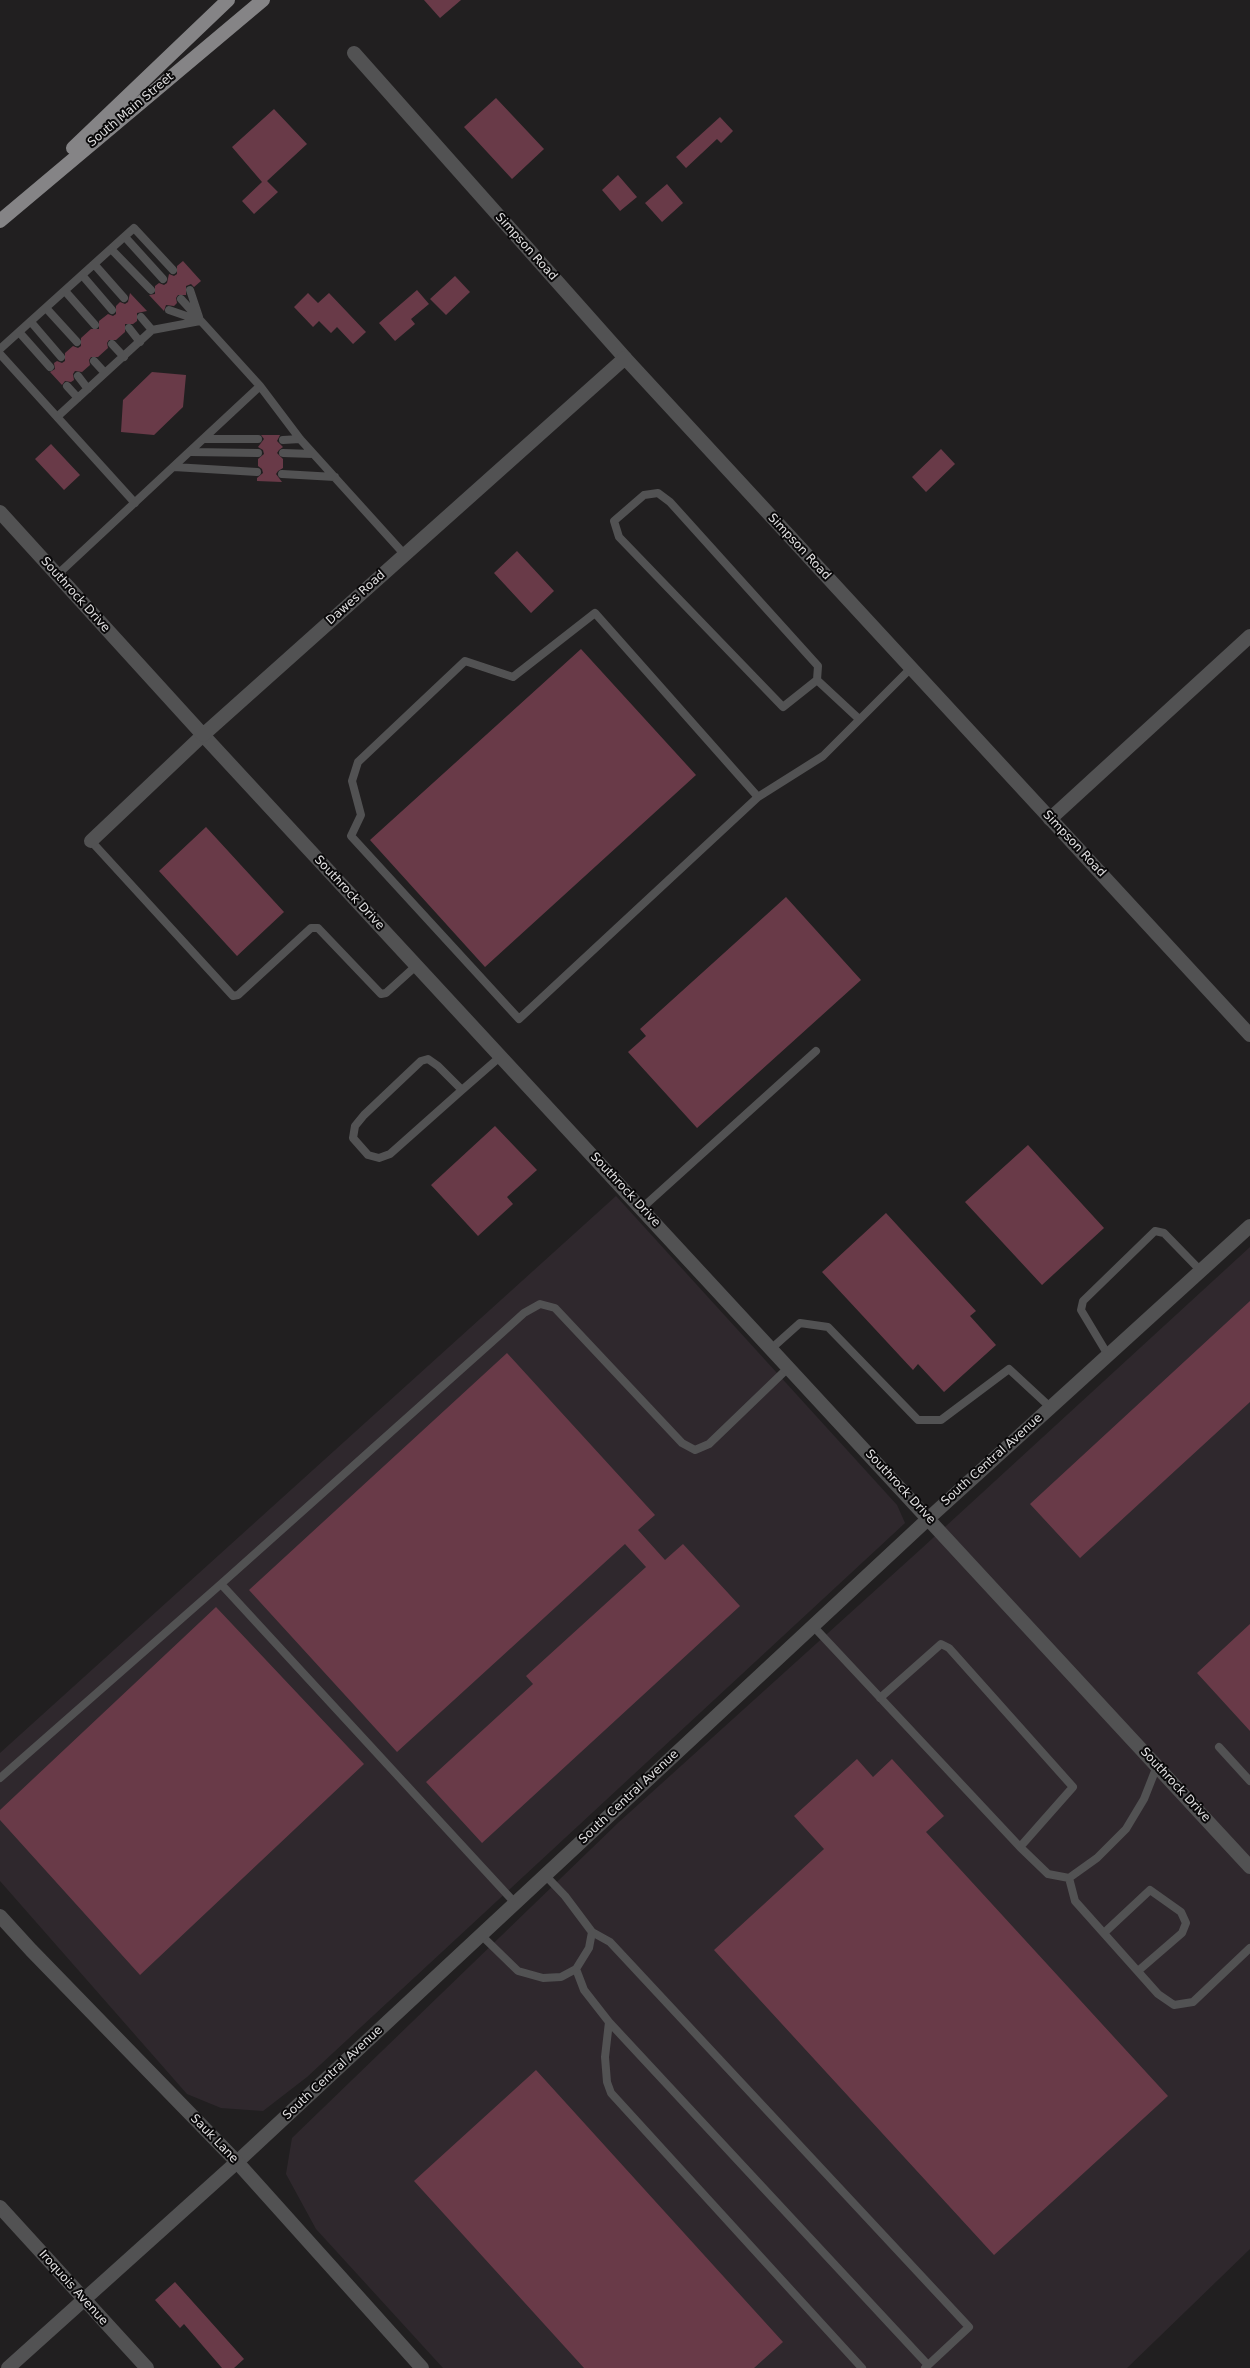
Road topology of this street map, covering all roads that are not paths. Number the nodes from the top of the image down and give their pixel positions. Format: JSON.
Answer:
{"nodes":[{"id":1,"x":228,"y":0,"type":"edge"},
{"id":2,"x":263,"y":0,"type":"edge"},
{"id":3,"x":354,"y":53,"type":"dead end"},
{"id":4,"x":0,"y":219,"type":"edge"},
{"id":5,"x":124,"y":237,"type":"junction"},
{"id":6,"x":111,"y":249,"type":"junction"},
{"id":7,"x":94,"y":264,"type":"junction"},
{"id":8,"x":173,"y":270,"type":"dead end"},
{"id":9,"x":82,"y":275,"type":"junction"},
{"id":10,"x":163,"y":279,"type":"dead end"},
{"id":11,"x":150,"y":290,"type":"dead end"},
{"id":12,"x":190,"y":290,"type":"dead end"},
{"id":13,"x":65,"y":291,"type":"junction"},
{"id":14,"x":124,"y":298,"type":"dead end"},
{"id":15,"x":181,"y":299,"type":"dead end"},
{"id":16,"x":46,"y":308,"type":"junction"},
{"id":17,"x":112,"y":310,"type":"dead end"},
{"id":18,"x":169,"y":310,"type":"dead end"},
{"id":19,"x":141,"y":317,"type":"dead end"},
{"id":20,"x":200,"y":321,"type":"junction"},
{"id":21,"x":31,"y":322,"type":"junction"},
{"id":22,"x":95,"y":325,"type":"dead end"},
{"id":23,"x":129,"y":328,"type":"dead end"},
{"id":24,"x":152,"y":330,"type":"junction"},
{"id":25,"x":19,"y":332,"type":"junction"},
{"id":26,"x":77,"y":342,"type":"dead end"},
{"id":27,"x":140,"y":342,"type":"junction"},
{"id":28,"x":112,"y":344,"type":"dead end"},
{"id":29,"x":0,"y":349,"type":"edge"},
{"id":30,"x":0,"y":354,"type":"edge"},
{"id":31,"x":61,"y":357,"type":"dead end"},
{"id":32,"x":124,"y":357,"type":"junction"},
{"id":33,"x":625,"y":358,"type":"junction"},
{"id":34,"x":94,"y":361,"type":"dead end"},
{"id":35,"x":50,"y":367,"type":"dead end"},
{"id":36,"x":105,"y":373,"type":"junction"},
{"id":37,"x":78,"y":376,"type":"dead end"},
{"id":38,"x":67,"y":386,"type":"dead end"},
{"id":39,"x":260,"y":386,"type":"junction"},
{"id":40,"x":88,"y":389,"type":"junction"},
{"id":41,"x":78,"y":398,"type":"junction"},
{"id":42,"x":57,"y":417,"type":"junction"},
{"id":43,"x":205,"y":439,"type":"junction"},
{"id":44,"x":258,"y":439,"type":"dead end"},
{"id":45,"x":300,"y":439,"type":"junction"},
{"id":46,"x":283,"y":440,"type":"dead end"},
{"id":47,"x":191,"y":452,"type":"junction"},
{"id":48,"x":258,"y":453,"type":"dead end"},
{"id":49,"x":283,"y":453,"type":"dead end"},
{"id":50,"x":313,"y":454,"type":"junction"},
{"id":51,"x":174,"y":467,"type":"junction"},
{"id":52,"x":258,"y":472,"type":"dead end"},
{"id":53,"x":282,"y":474,"type":"dead end"},
{"id":54,"x":335,"y":477,"type":"junction"},
{"id":55,"x":135,"y":503,"type":"junction"},
{"id":56,"x":0,"y":512,"type":"edge"},
{"id":57,"x":405,"y":555,"type":"junction"},
{"id":58,"x":57,"y":575,"type":"junction"},
{"id":59,"x":1250,"y":636,"type":"edge"},
{"id":60,"x":911,"y":668,"type":"junction"},
{"id":61,"x":817,"y":680,"type":"junction"},
{"id":62,"x":859,"y":719,"type":"junction"},
{"id":63,"x":203,"y":735,"type":"junction"},
{"id":64,"x":758,"y":796,"type":"junction"},
{"id":65,"x":1050,"y":819,"type":"junction"},
{"id":66,"x":91,"y":841,"type":"joint"},
{"id":67,"x":416,"y":965,"type":"junction"},
{"id":68,"x":1250,"y":1035,"type":"edge"},
{"id":69,"x":816,"y":1051,"type":"dead end"},
{"id":70,"x":501,"y":1056,"type":"junction"},
{"id":71,"x":462,"y":1090,"type":"junction"},
{"id":72,"x":642,"y":1208,"type":"junction"},
{"id":73,"x":1250,"y":1226,"type":"edge"},
{"id":74,"x":1200,"y":1271,"type":"junction"},
{"id":75,"x":772,"y":1348,"type":"junction"},
{"id":76,"x":1108,"y":1355,"type":"junction"},
{"id":77,"x":789,"y":1367,"type":"junction"},
{"id":78,"x":1050,"y":1407,"type":"junction"},
{"id":79,"x":929,"y":1518,"type":"junction"},
{"id":80,"x":221,"y":1584,"type":"junction"},
{"id":81,"x":812,"y":1626,"type":"junction"},
{"id":82,"x":880,"y":1698,"type":"junction"},
{"id":83,"x":1219,"y":1747,"type":"dead end"},
{"id":84,"x":1157,"y":1766,"type":"junction"},
{"id":85,"x":0,"y":1778,"type":"edge"},
{"id":86,"x":1250,"y":1781,"type":"edge"},
{"id":87,"x":1020,"y":1847,"type":"junction"},
{"id":88,"x":1248,"y":1861,"type":"edge"},
{"id":89,"x":545,"y":1875,"type":"junction"},
{"id":90,"x":1068,"y":1878,"type":"junction"},
{"id":91,"x":515,"y":1903,"type":"junction"},
{"id":92,"x":0,"y":1916,"type":"edge"},
{"id":93,"x":592,"y":1932,"type":"junction"},
{"id":94,"x":1104,"y":1933,"type":"junction"},
{"id":95,"x":481,"y":1935,"type":"junction"},
{"id":96,"x":1250,"y":1948,"type":"edge"},
{"id":97,"x":576,"y":1969,"type":"junction"},
{"id":98,"x":1138,"y":1971,"type":"junction"},
{"id":99,"x":609,"y":2022,"type":"junction"},
{"id":100,"x":237,"y":2162,"type":"junction"},
{"id":101,"x":0,"y":2207,"type":"edge"},
{"id":102,"x":85,"y":2301,"type":"junction"},
{"id":103,"x":926,"y":2367,"type":"edge"},
{"id":104,"x":8,"y":2368,"type":"edge"},
{"id":105,"x":147,"y":2368,"type":"edge"},
{"id":106,"x":422,"y":2368,"type":"edge"},
{"id":107,"x":862,"y":2368,"type":"edge"}],
"edges":[{"from":1,"to":4,"type":"main road","name":"South Main Street"},
{"from":2,"to":4,"type":"main road","name":"South Main Street"},
{"from":3,"to":33,"type":"street","name":"Simpson Road"},
{"from":5,"to":6,"type":"lane"},
{"from":5,"to":8,"type":"lane"},
{"from":5,"to":10,"type":"lane"},
{"from":6,"to":7,"type":"lane"},
{"from":6,"to":11,"type":"lane"},
{"from":7,"to":9,"type":"lane"},
{"from":7,"to":14,"type":"lane"},
{"from":9,"to":13,"type":"lane"},
{"from":9,"to":17,"type":"lane"},
{"from":12,"to":20,"type":"lane"},
{"from":13,"to":16,"type":"lane"},
{"from":13,"to":22,"type":"lane"},
{"from":15,"to":20,"type":"lane"},
{"from":16,"to":21,"type":"lane"},
{"from":16,"to":26,"type":"lane"},
{"from":18,"to":20,"type":"lane"},
{"from":19,"to":24,"type":"lane"},
{"from":20,"to":24,"type":"lane"},
{"from":20,"to":39,"type":"lane"},
{"from":21,"to":25,"type":"lane"},
{"from":21,"to":31,"type":"lane"},
{"from":23,"to":27,"type":"lane"},
{"from":24,"to":27,"type":"lane"},
{"from":25,"to":29,"type":"lane"},
{"from":25,"to":35,"type":"lane"},
{"from":27,"to":32,"type":"lane"},
{"from":28,"to":32,"type":"lane"},
{"from":30,"to":42,"type":"lane"},
{"from":32,"to":36,"type":"lane"},
{"from":33,"to":57,"type":"street","name":"Dawes Road"},
{"from":33,"to":60,"type":"street","name":"Simpson Road"},
{"from":34,"to":36,"type":"lane"},
{"from":36,"to":40,"type":"lane"},
{"from":37,"to":40,"type":"lane"},
{"from":38,"to":41,"type":"lane"},
{"from":39,"to":43,"type":"lane"},
{"from":39,"to":45,"type":"lane"},
{"from":40,"to":41,"type":"lane"},
{"from":41,"to":42,"type":"lane"},
{"from":42,"to":55,"type":"lane"},
{"from":43,"to":44,"type":"lane"},
{"from":43,"to":47,"type":"lane"},
{"from":45,"to":46,"type":"lane"},
{"from":45,"to":50,"type":"lane"},
{"from":47,"to":48,"type":"lane"},
{"from":47,"to":51,"type":"lane"},
{"from":49,"to":50,"type":"lane"},
{"from":50,"to":54,"type":"lane"},
{"from":51,"to":52,"type":"lane"},
{"from":51,"to":55,"type":"lane"},
{"from":53,"to":54,"type":"lane"},
{"from":54,"to":57,"type":"lane"},
{"from":55,"to":58,"type":"lane"},
{"from":56,"to":58,"type":"street","name":"Southrock Drive"},
{"from":57,"to":63,"type":"street","name":"Dawes Road"},
{"from":58,"to":63,"type":"street","name":"Southrock Drive"},
{"from":59,"to":65,"type":"street"},
{"from":60,"to":62,"type":"lane"},
{"from":60,"to":65,"type":"street","name":"Simpson Road"},
{"from":61,"to":61,"type":"lane"},
{"from":61,"to":62,"type":"lane"},
{"from":62,"to":64,"type":"lane"},
{"from":63,"to":66,"type":"street","name":"Dawes Road"},
{"from":63,"to":67,"type":"street","name":"Southrock Drive"},
{"from":64,"to":64,"type":"lane"},
{"from":65,"to":68,"type":"street","name":"Simpson Road"},
{"from":66,"to":67,"type":"lane"},
{"from":67,"to":70,"type":"street","name":"Southrock Drive"},
{"from":69,"to":72,"type":"lane"},
{"from":70,"to":71,"type":"lane"},
{"from":70,"to":72,"type":"street","name":"Southrock Drive"},
{"from":71,"to":71,"type":"lane"},
{"from":72,"to":75,"type":"street","name":"Southrock Drive"},
{"from":73,"to":74,"type":"street","name":"South Central Avenue"},
{"from":74,"to":76,"type":"street","name":"South Central Avenue"},
{"from":74,"to":76,"type":"lane"},
{"from":75,"to":77,"type":"street","name":"Southrock Drive"},
{"from":75,"to":78,"type":"lane"},
{"from":76,"to":78,"type":"street","name":"South Central Avenue"},
{"from":77,"to":79,"type":"street","name":"Southrock Drive"},
{"from":77,"to":80,"type":"lane"},
{"from":78,"to":79,"type":"street","name":"South Central Avenue"},
{"from":79,"to":81,"type":"street","name":"South Central Avenue"},
{"from":79,"to":84,"type":"street","name":"Southrock Drive"},
{"from":80,"to":85,"type":"lane"},
{"from":80,"to":91,"type":"lane"},
{"from":81,"to":82,"type":"lane"},
{"from":81,"to":89,"type":"street","name":"South Central Avenue"},
{"from":82,"to":87,"type":"lane"},
{"from":82,"to":87,"type":"lane"},
{"from":83,"to":86,"type":"lane"},
{"from":84,"to":88,"type":"street","name":"Southrock Drive"},
{"from":84,"to":90,"type":"lane"},
{"from":87,"to":90,"type":"lane"},
{"from":89,"to":91,"type":"street","name":"South Central Avenue"},
{"from":89,"to":93,"type":"lane"},
{"from":90,"to":94,"type":"lane"},
{"from":91,"to":95,"type":"street","name":"South Central Avenue"},
{"from":92,"to":100,"type":"street","name":"Sauk Lane"},
{"from":93,"to":97,"type":"lane"},
{"from":93,"to":103,"type":"lane"},
{"from":94,"to":98,"type":"lane"},
{"from":94,"to":98,"type":"lane"},
{"from":95,"to":97,"type":"lane"},
{"from":95,"to":100,"type":"street","name":"South Central Avenue"},
{"from":96,"to":98,"type":"lane"},
{"from":97,"to":99,"type":"lane"},
{"from":99,"to":103,"type":"lane"},
{"from":99,"to":107,"type":"lane"},
{"from":100,"to":102,"type":"street","name":"South Central Avenue"},
{"from":100,"to":106,"type":"street","name":"Sauk Lane"},
{"from":101,"to":102,"type":"street","name":"Iroquois Avenue"},
{"from":102,"to":104,"type":"street","name":"South Central Avenue"},
{"from":102,"to":105,"type":"street","name":"Iroquois Avenue"}]}
